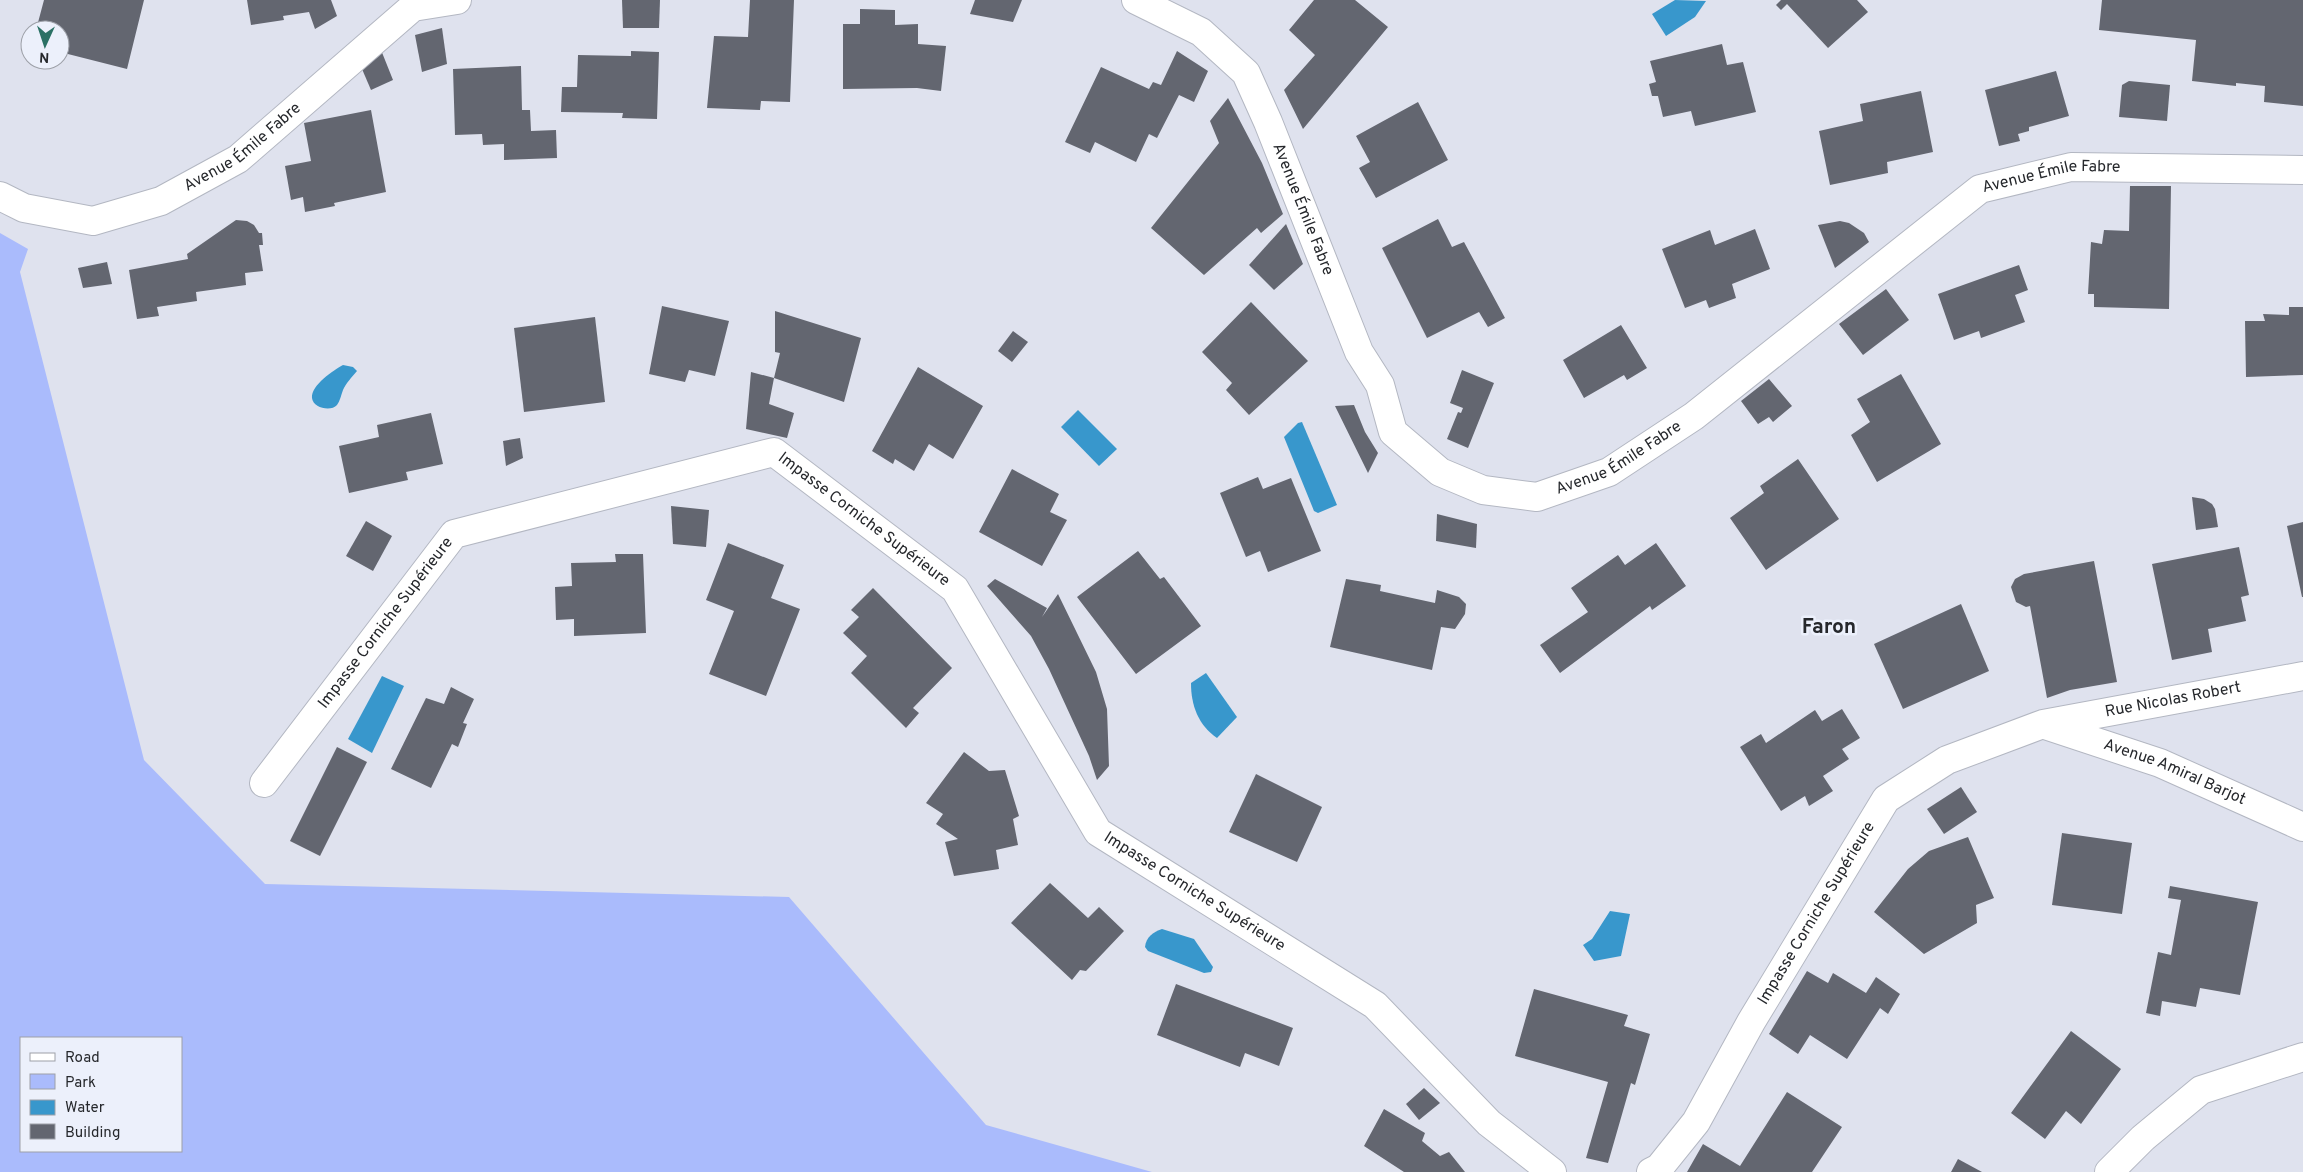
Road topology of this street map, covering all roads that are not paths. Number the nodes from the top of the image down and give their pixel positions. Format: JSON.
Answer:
{"nodes":[{"id":1,"x":457,"y":0,"type":"edge"},
{"id":2,"x":1136,"y":0,"type":"edge"},
{"id":3,"x":2303,"y":170,"type":"edge"},
{"id":4,"x":0,"y":196,"type":"edge"},
{"id":5,"x":2303,"y":676,"type":"edge"},
{"id":6,"x":2044,"y":724,"type":"junction"},
{"id":7,"x":264,"y":783,"type":"dead end"},
{"id":8,"x":2303,"y":827,"type":"edge"},
{"id":9,"x":2303,"y":1057,"type":"edge"},
{"id":10,"x":1552,"y":1172,"type":"edge"},
{"id":11,"x":1651,"y":1172,"type":"edge"},
{"id":12,"x":2109,"y":1172,"type":"edge"}],
"edges":[{"from":1,"to":4,"type":"street","name":"Avenue Émile Fabre"},
{"from":2,"to":3,"type":"street","name":"Avenue Émile Fabre"},
{"from":5,"to":6,"type":"street","name":"Rue Nicolas Robert"},
{"from":6,"to":8,"type":"street","name":"Avenue Amiral Barjot"},
{"from":6,"to":11,"type":"street","name":"Impasse Corniche Supérieure"},
{"from":7,"to":10,"type":"street","name":"Impasse Corniche Supérieure"},
{"from":9,"to":12,"type":"street"}]}
